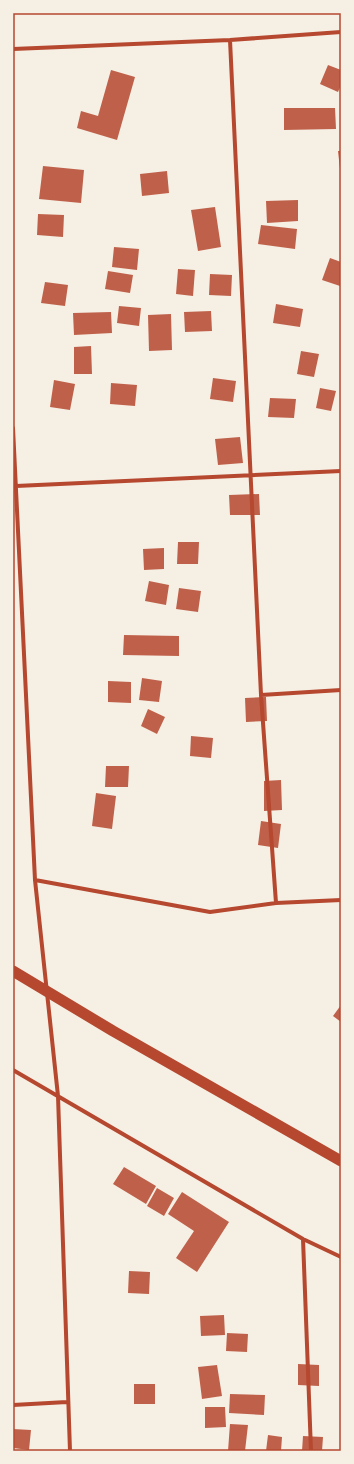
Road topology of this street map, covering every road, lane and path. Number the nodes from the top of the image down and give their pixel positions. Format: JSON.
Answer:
{"nodes":[{"id":1,"x":341,"y":32,"type":"edge"},
{"id":2,"x":230,"y":40,"type":"junction"},
{"id":3,"x":13,"y":49,"type":"edge"},
{"id":4,"x":13,"y":428,"type":"edge"},
{"id":5,"x":341,"y":471,"type":"edge"},
{"id":6,"x":251,"y":476,"type":"junction"},
{"id":7,"x":16,"y":486,"type":"junction"},
{"id":8,"x":341,"y":690,"type":"edge"},
{"id":9,"x":261,"y":696,"type":"junction"},
{"id":10,"x":35,"y":880,"type":"junction"},
{"id":11,"x":341,"y":900,"type":"edge"},
{"id":12,"x":276,"y":903,"type":"junction"},
{"id":13,"x":13,"y":971,"type":"edge"},
{"id":14,"x":47,"y":991,"type":"junction"},
{"id":15,"x":13,"y":1070,"type":"edge"},
{"id":16,"x":58,"y":1096,"type":"junction"},
{"id":17,"x":341,"y":1161,"type":"edge"},
{"id":18,"x":303,"y":1239,"type":"junction"},
{"id":19,"x":341,"y":1257,"type":"edge"},
{"id":20,"x":67,"y":1402,"type":"junction"},
{"id":21,"x":13,"y":1405,"type":"edge"},
{"id":22,"x":70,"y":1451,"type":"edge"},
{"id":23,"x":311,"y":1451,"type":"edge"}],
"edges":[{"from":1,"to":2,"type":"street"},
{"from":2,"to":3,"type":"street"},
{"from":2,"to":6,"type":"street"},
{"from":4,"to":7,"type":"street"},
{"from":5,"to":6,"type":"street"},
{"from":6,"to":7,"type":"street"},
{"from":6,"to":9,"type":"street"},
{"from":7,"to":10,"type":"street"},
{"from":8,"to":9,"type":"street"},
{"from":9,"to":12,"type":"street"},
{"from":10,"to":12,"type":"street"},
{"from":10,"to":14,"type":"street"},
{"from":11,"to":12,"type":"street"},
{"from":13,"to":14,"type":"highway"},
{"from":14,"to":16,"type":"street"},
{"from":14,"to":17,"type":"highway"},
{"from":15,"to":16,"type":"street"},
{"from":16,"to":18,"type":"street"},
{"from":16,"to":20,"type":"street"},
{"from":18,"to":19,"type":"street"},
{"from":18,"to":23,"type":"street"},
{"from":20,"to":21,"type":"street"},
{"from":20,"to":22,"type":"street"}]}
